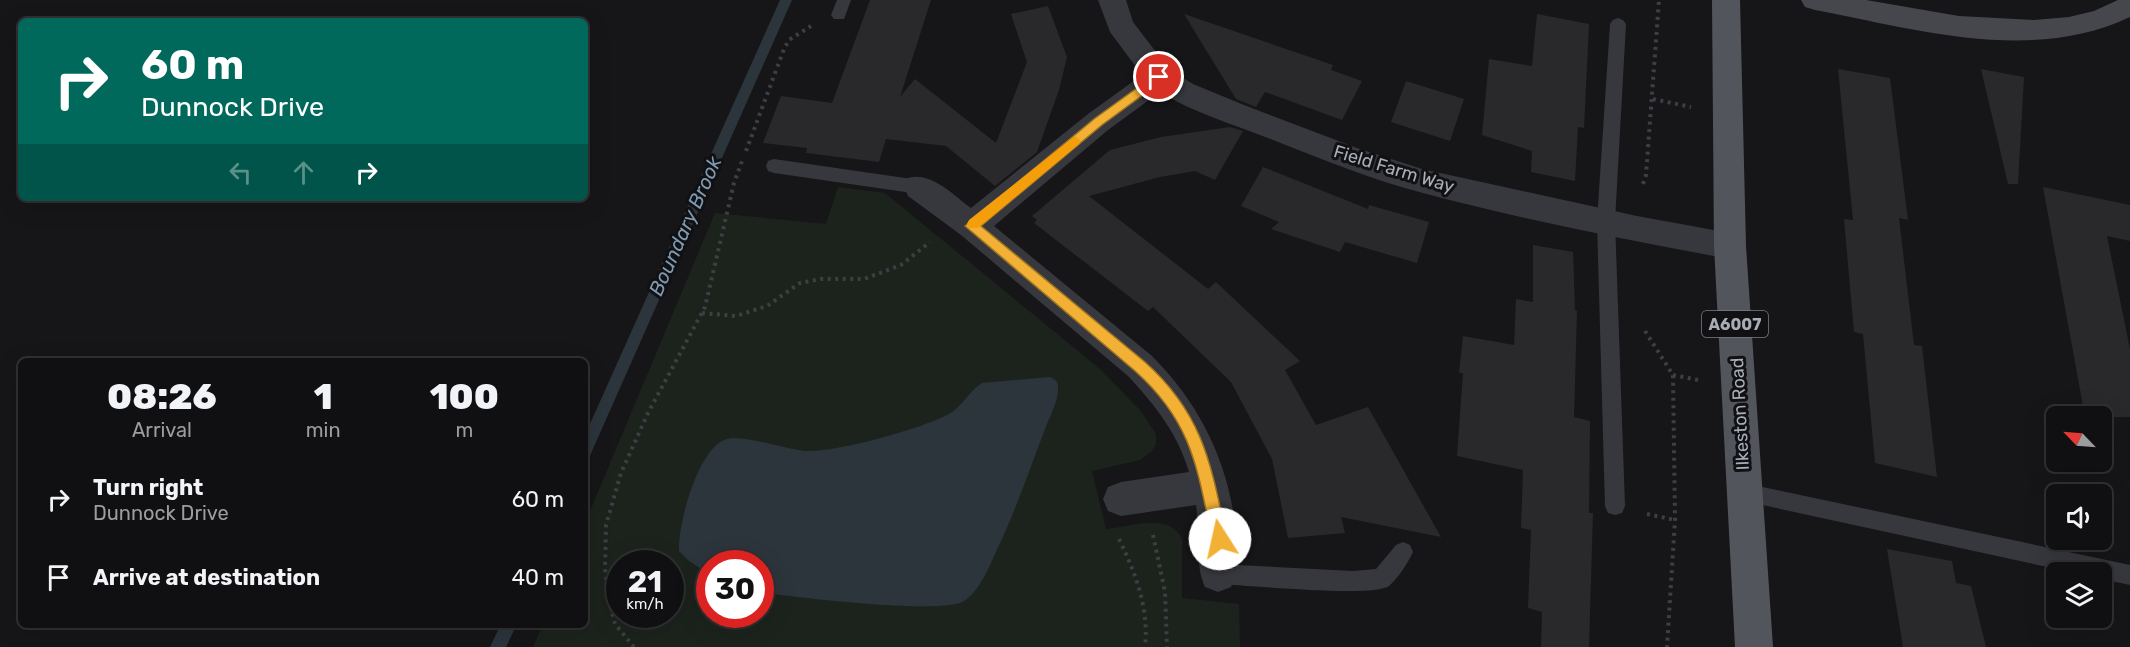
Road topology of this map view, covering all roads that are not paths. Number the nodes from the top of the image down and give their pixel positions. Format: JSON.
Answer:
{"nodes":[{"id":1,"x":844,"y":0,"type":"edge"},
{"id":2,"x":1112,"y":0,"type":"edge"},
{"id":3,"x":1726,"y":0,"type":"edge"},
{"id":4,"x":1815,"y":0,"type":"edge"},
{"id":5,"x":2130,"y":6,"type":"edge"},
{"id":6,"x":839,"y":15,"type":"dead end"},
{"id":7,"x":1618,"y":24,"type":"dead end"},
{"id":8,"x":1159,"y":77,"type":"junction"},
{"id":9,"x":774,"y":166,"type":"dead end"},
{"id":10,"x":919,"y":187,"type":"joint"},
{"id":11,"x":1606,"y":221,"type":"junction"},
{"id":12,"x":966,"y":222,"type":"junction"},
{"id":13,"x":1730,"y":246,"type":"junction"},
{"id":14,"x":1210,"y":486,"type":"junction"},
{"id":15,"x":1744,"y":492,"type":"junction"},
{"id":16,"x":1133,"y":498,"type":"road end"},
{"id":17,"x":1615,"y":506,"type":"dead end"},
{"id":18,"x":1403,"y":552,"type":"dead end"},
{"id":19,"x":1218,"y":574,"type":"joint"},
{"id":20,"x":2130,"y":575,"type":"edge"},
{"id":21,"x":1754,"y":647,"type":"edge"}],
"edges":[{"from":1,"to":6,"type":"lane"},
{"from":2,"to":8,"type":"street","name":"Field Farm Way"},
{"from":3,"to":13,"type":"main road","name":"Ilkeston Road","number":"A6007"},
{"from":4,"to":5,"type":"street"},
{"from":7,"to":11,"type":"lane"},
{"from":8,"to":11,"type":"street","name":"Field Farm Way"},
{"from":8,"to":12,"type":"street"},
{"from":9,"to":10,"type":"lane"},
{"from":10,"to":12,"type":"street"},
{"from":11,"to":13,"type":"street","name":"Field Farm Way"},
{"from":11,"to":17,"type":"lane"},
{"from":12,"to":14,"type":"street"},
{"from":13,"to":15,"type":"main road","name":"Ilkeston Road","number":"A6007"},
{"from":14,"to":16,"type":"street"},
{"from":14,"to":19,"type":"street"},
{"from":15,"to":20,"type":"lane"},
{"from":15,"to":21,"type":"main road","name":"Ilkeston Road","number":"A6007"},
{"from":18,"to":19,"type":"lane"}]}
